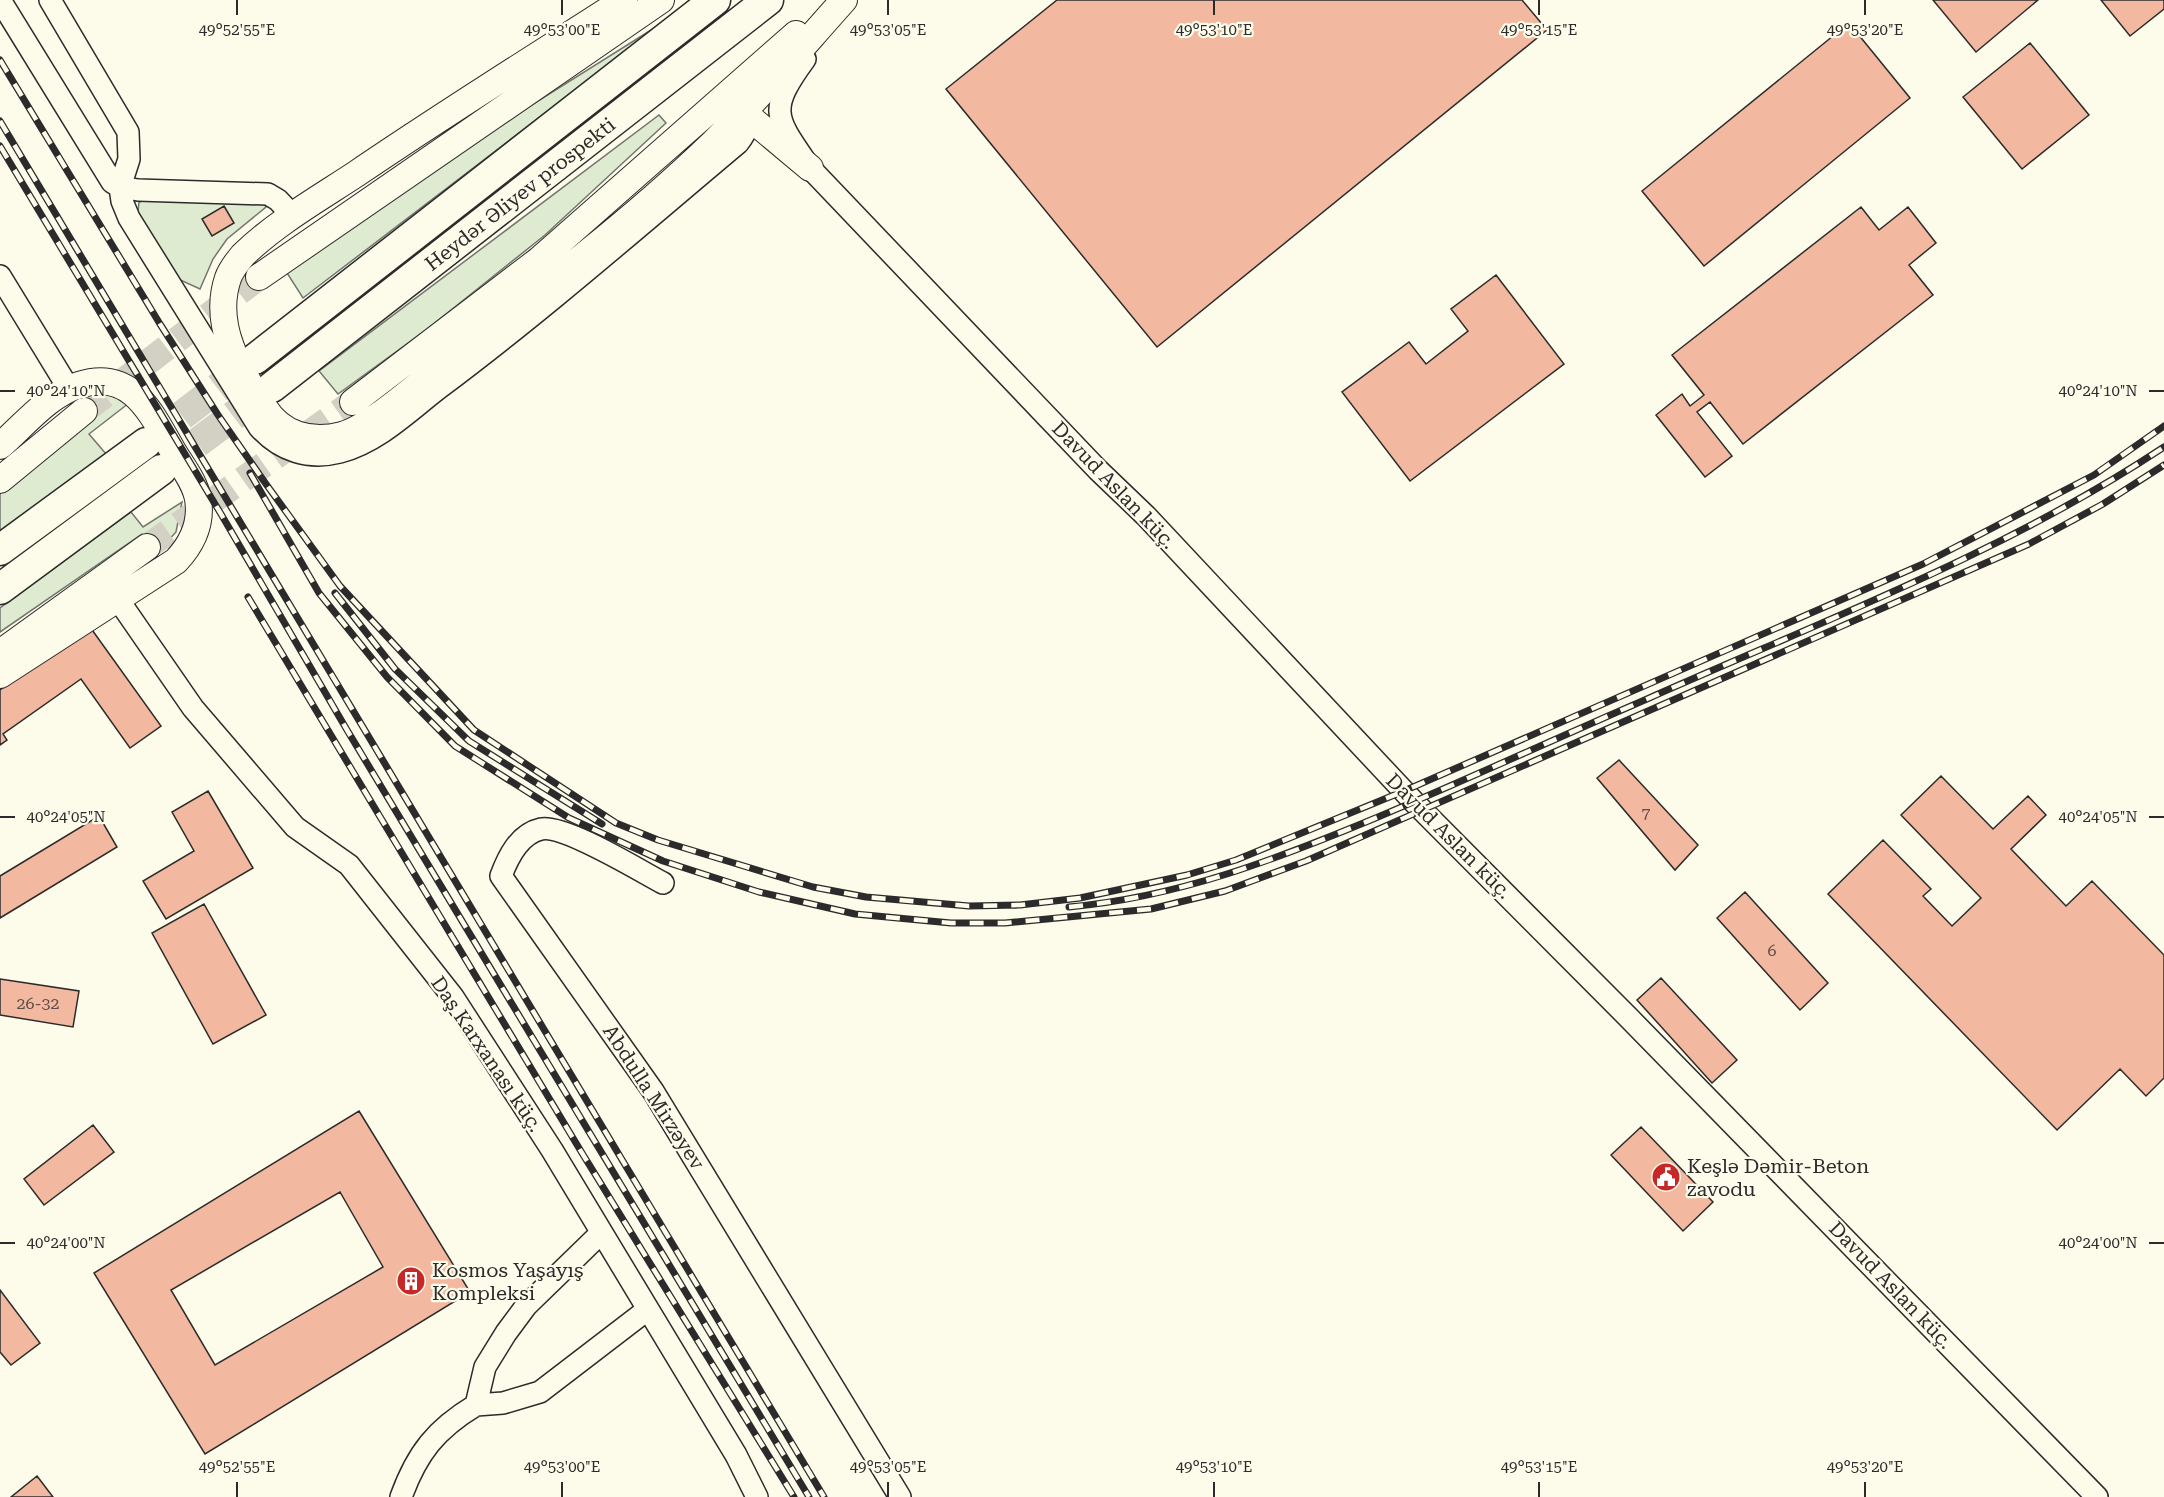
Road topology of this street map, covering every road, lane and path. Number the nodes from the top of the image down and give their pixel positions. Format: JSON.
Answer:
{"nodes":[{"id":1,"x":0,"y":0,"type":"edge"},
{"id":2,"x":50,"y":0,"type":"edge"},
{"id":3,"x":624,"y":0,"type":"edge"},
{"id":4,"x":661,"y":0,"type":"edge"},
{"id":5,"x":716,"y":0,"type":"edge"},
{"id":6,"x":768,"y":0,"type":"edge"},
{"id":7,"x":836,"y":0,"type":"edge"},
{"id":8,"x":846,"y":0,"type":"edge"},
{"id":9,"x":743,"y":112,"type":"junction"},
{"id":10,"x":688,"y":128,"type":"junction"},
{"id":11,"x":810,"y":168,"type":"junction"},
{"id":12,"x":120,"y":187,"type":"junction"},
{"id":13,"x":293,"y":216,"type":"junction"},
{"id":14,"x":0,"y":276,"type":"edge"},
{"id":15,"x":259,"y":277,"type":"tunnel mouth"},
{"id":16,"x":255,"y":359,"type":"tunnel mouth"},
{"id":17,"x":272,"y":387,"type":"tunnel mouth"},
{"id":18,"x":69,"y":389,"type":"junction"},
{"id":19,"x":353,"y":402,"type":"tunnel mouth"},
{"id":20,"x":84,"y":411,"type":"tunnel mouth"},
{"id":21,"x":146,"y":443,"type":"tunnel mouth"},
{"id":22,"x":0,"y":446,"type":"edge"},
{"id":23,"x":161,"y":470,"type":"tunnel mouth"},
{"id":24,"x":0,"y":480,"type":"edge"},
{"id":25,"x":147,"y":547,"type":"tunnel mouth"},
{"id":26,"x":0,"y":550,"type":"edge"},
{"id":27,"x":0,"y":589,"type":"edge"},
{"id":28,"x":117,"y":598,"type":"junction"},
{"id":29,"x":0,"y":653,"type":"edge"},
{"id":30,"x":0,"y":675,"type":"edge"},
{"id":31,"x":663,"y":883,"type":"dead end"},
{"id":32,"x":600,"y":1234,"type":"junction"},
{"id":33,"x":646,"y":1310,"type":"junction"},
{"id":34,"x":476,"y":1405,"type":"junction"},
{"id":35,"x":401,"y":1497,"type":"edge"},
{"id":36,"x":757,"y":1497,"type":"edge"},
{"id":37,"x":900,"y":1497,"type":"edge"},
{"id":38,"x":2097,"y":1497,"type":"edge"}],
"edges":[{"from":1,"to":12,"type":"street"},
{"from":2,"to":12,"type":"street"},
{"from":3,"to":13,"type":"main road"},
{"from":4,"to":15,"type":"main road"},
{"from":5,"to":16,"type":"highway","name":"Heydər Əliyev prospekti"},
{"from":6,"to":17,"type":"highway","name":"Heydər Əliyev prospekti"},
{"from":7,"to":10,"type":"main road"},
{"from":8,"to":9,"type":"main road"},
{"from":8,"to":11,"type":"street","name":"Davud Aslan küç."},
{"from":9,"to":10,"type":"main road"},
{"from":9,"to":11,"type":"main road"},
{"from":9,"to":12,"type":"street"},
{"from":9,"to":13,"type":"main road"},
{"from":10,"to":19,"type":"main road"},
{"from":11,"to":38,"type":"street","name":"Davud Aslan küç."},
{"from":12,"to":13,"type":"street"},
{"from":14,"to":18,"type":"street"},
{"from":18,"to":22,"type":"main road"},
{"from":18,"to":28,"type":"main road"},
{"from":20,"to":24,"type":"main road"},
{"from":21,"to":26,"type":"highway"},
{"from":23,"to":27,"type":"highway"},
{"from":25,"to":29,"type":"main road"},
{"from":28,"to":30,"type":"main road"},
{"from":28,"to":32,"type":"street","name":"Daş Karxanası küç."},
{"from":31,"to":37,"type":"street","name":"Abdulla Mirzəyev"},
{"from":32,"to":33,"type":"street","name":"Daş Karxanası küç."},
{"from":32,"to":34,"type":"street"},
{"from":33,"to":34,"type":"street"},
{"from":33,"to":36,"type":"street","name":"Daş Karxanası küç."},
{"from":34,"to":35,"type":"street"}]}
